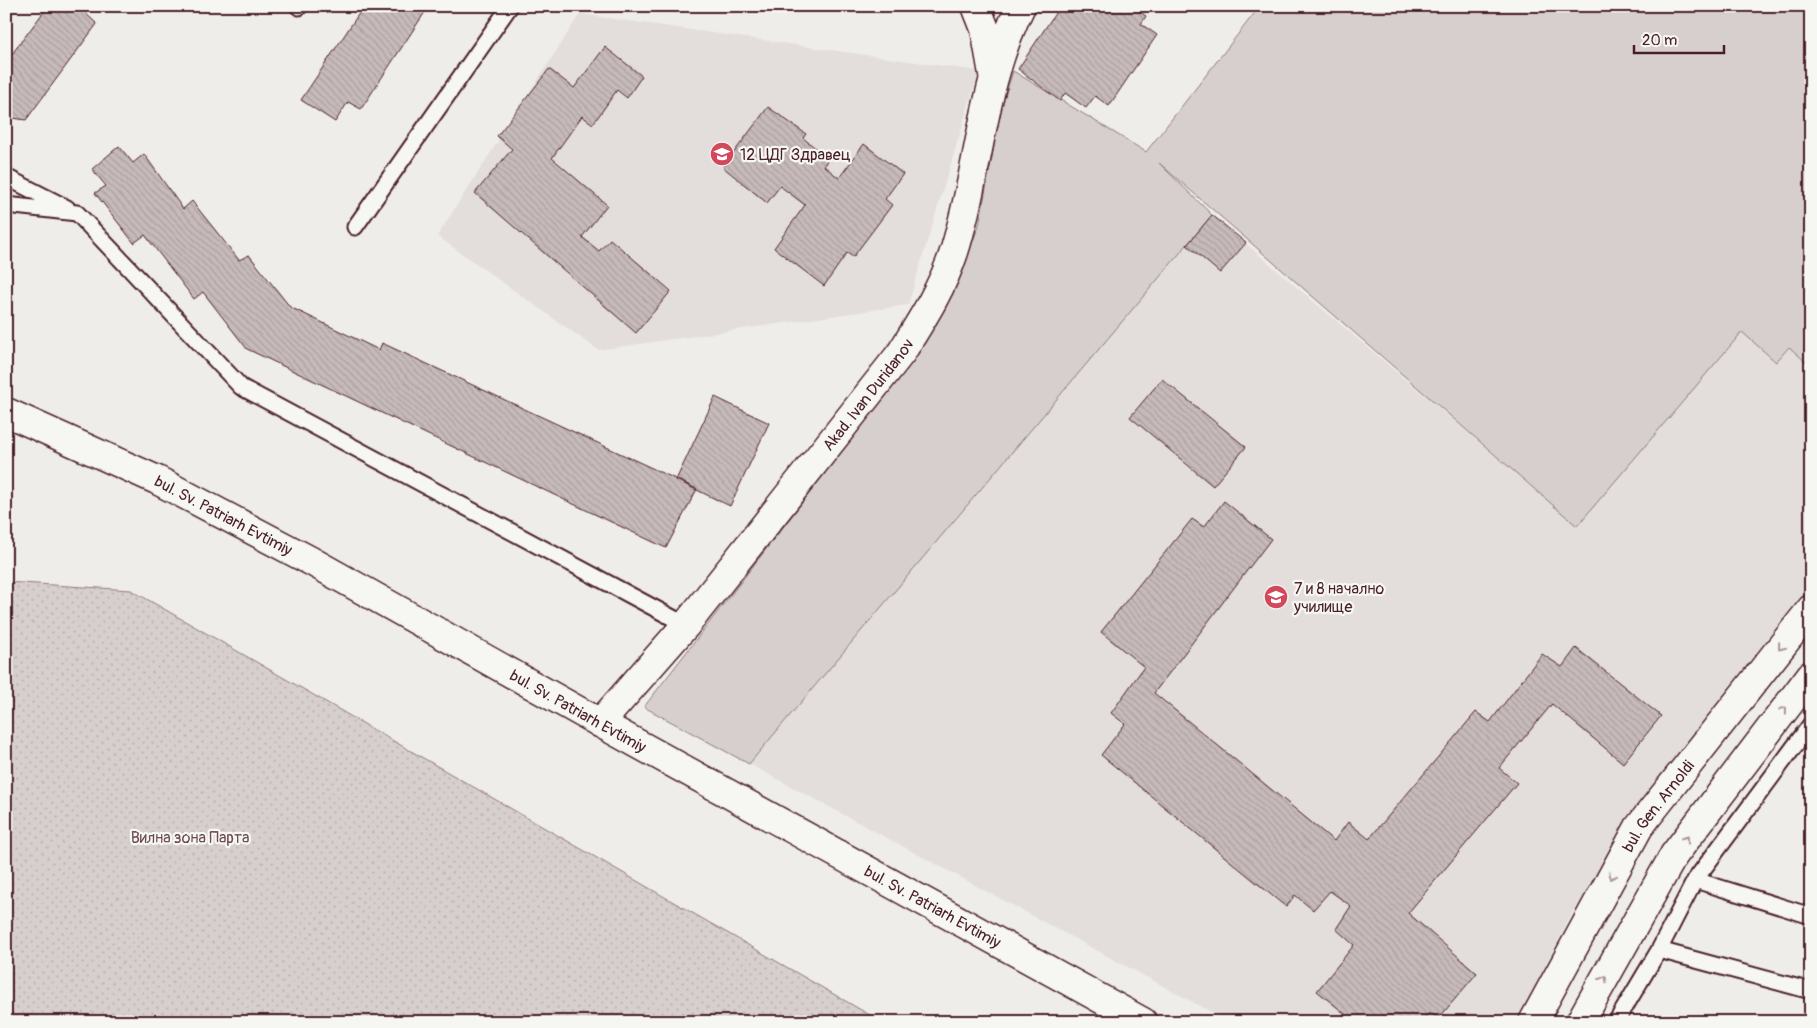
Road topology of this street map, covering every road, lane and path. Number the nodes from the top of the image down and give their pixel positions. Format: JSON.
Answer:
{"nodes":[{"id":1,"x":510,"y":6,"type":"edge"},
{"id":2,"x":976,"y":6,"type":"edge"},
{"id":3,"x":1021,"y":6,"type":"edge"},
{"id":4,"x":993,"y":76,"type":"junction"},
{"id":5,"x":6,"y":177,"type":"edge"},
{"id":6,"x":6,"y":205,"type":"edge"},
{"id":7,"x":77,"y":213,"type":"junction"},
{"id":8,"x":355,"y":227,"type":"dead end"},
{"id":9,"x":6,"y":412,"type":"edge"},
{"id":10,"x":1811,"y":609,"type":"edge"},
{"id":11,"x":686,"y":625,"type":"junction"},
{"id":12,"x":1811,"y":674,"type":"edge"},
{"id":13,"x":600,"y":723,"type":"junction"},
{"id":14,"x":1811,"y":724,"type":"edge"},
{"id":15,"x":1695,"y":880,"type":"junction"},
{"id":16,"x":1811,"y":916,"type":"edge"},
{"id":17,"x":1659,"y":950,"type":"junction"},
{"id":18,"x":1811,"y":991,"type":"edge"},
{"id":19,"x":1143,"y":1022,"type":"edge"},
{"id":20,"x":1533,"y":1022,"type":"edge"},
{"id":21,"x":1580,"y":1022,"type":"edge"},
{"id":22,"x":1616,"y":1022,"type":"edge"}],
"edges":[{"from":1,"to":8,"type":"lane"},
{"from":2,"to":4,"type":"street"},
{"from":3,"to":4,"type":"street","name":"Akad. Ivan Duridanov"},
{"from":4,"to":11,"type":"street","name":"Akad. Ivan Duridanov"},
{"from":5,"to":7,"type":"lane"},
{"from":6,"to":7,"type":"lane"},
{"from":7,"to":11,"type":"lane"},
{"from":9,"to":13,"type":"street","name":"bul. Sv. Patriarh Evtimiy"},
{"from":10,"to":20,"type":"street","name":"bul. Gen. Arnoldi","one_way":true},
{"from":11,"to":13,"type":"street","name":"Akad. Ivan Duridanov"},
{"from":21,"to":12,"type":"street","one_way":true},
{"from":13,"to":19,"type":"street","name":"bul. Sv. Patriarh Evtimiy"},
{"from":14,"to":15,"type":"lane"},
{"from":15,"to":16,"type":"lane"},
{"from":15,"to":17,"type":"lane"},
{"from":17,"to":18,"type":"lane"},
{"from":17,"to":22,"type":"lane"}]}
